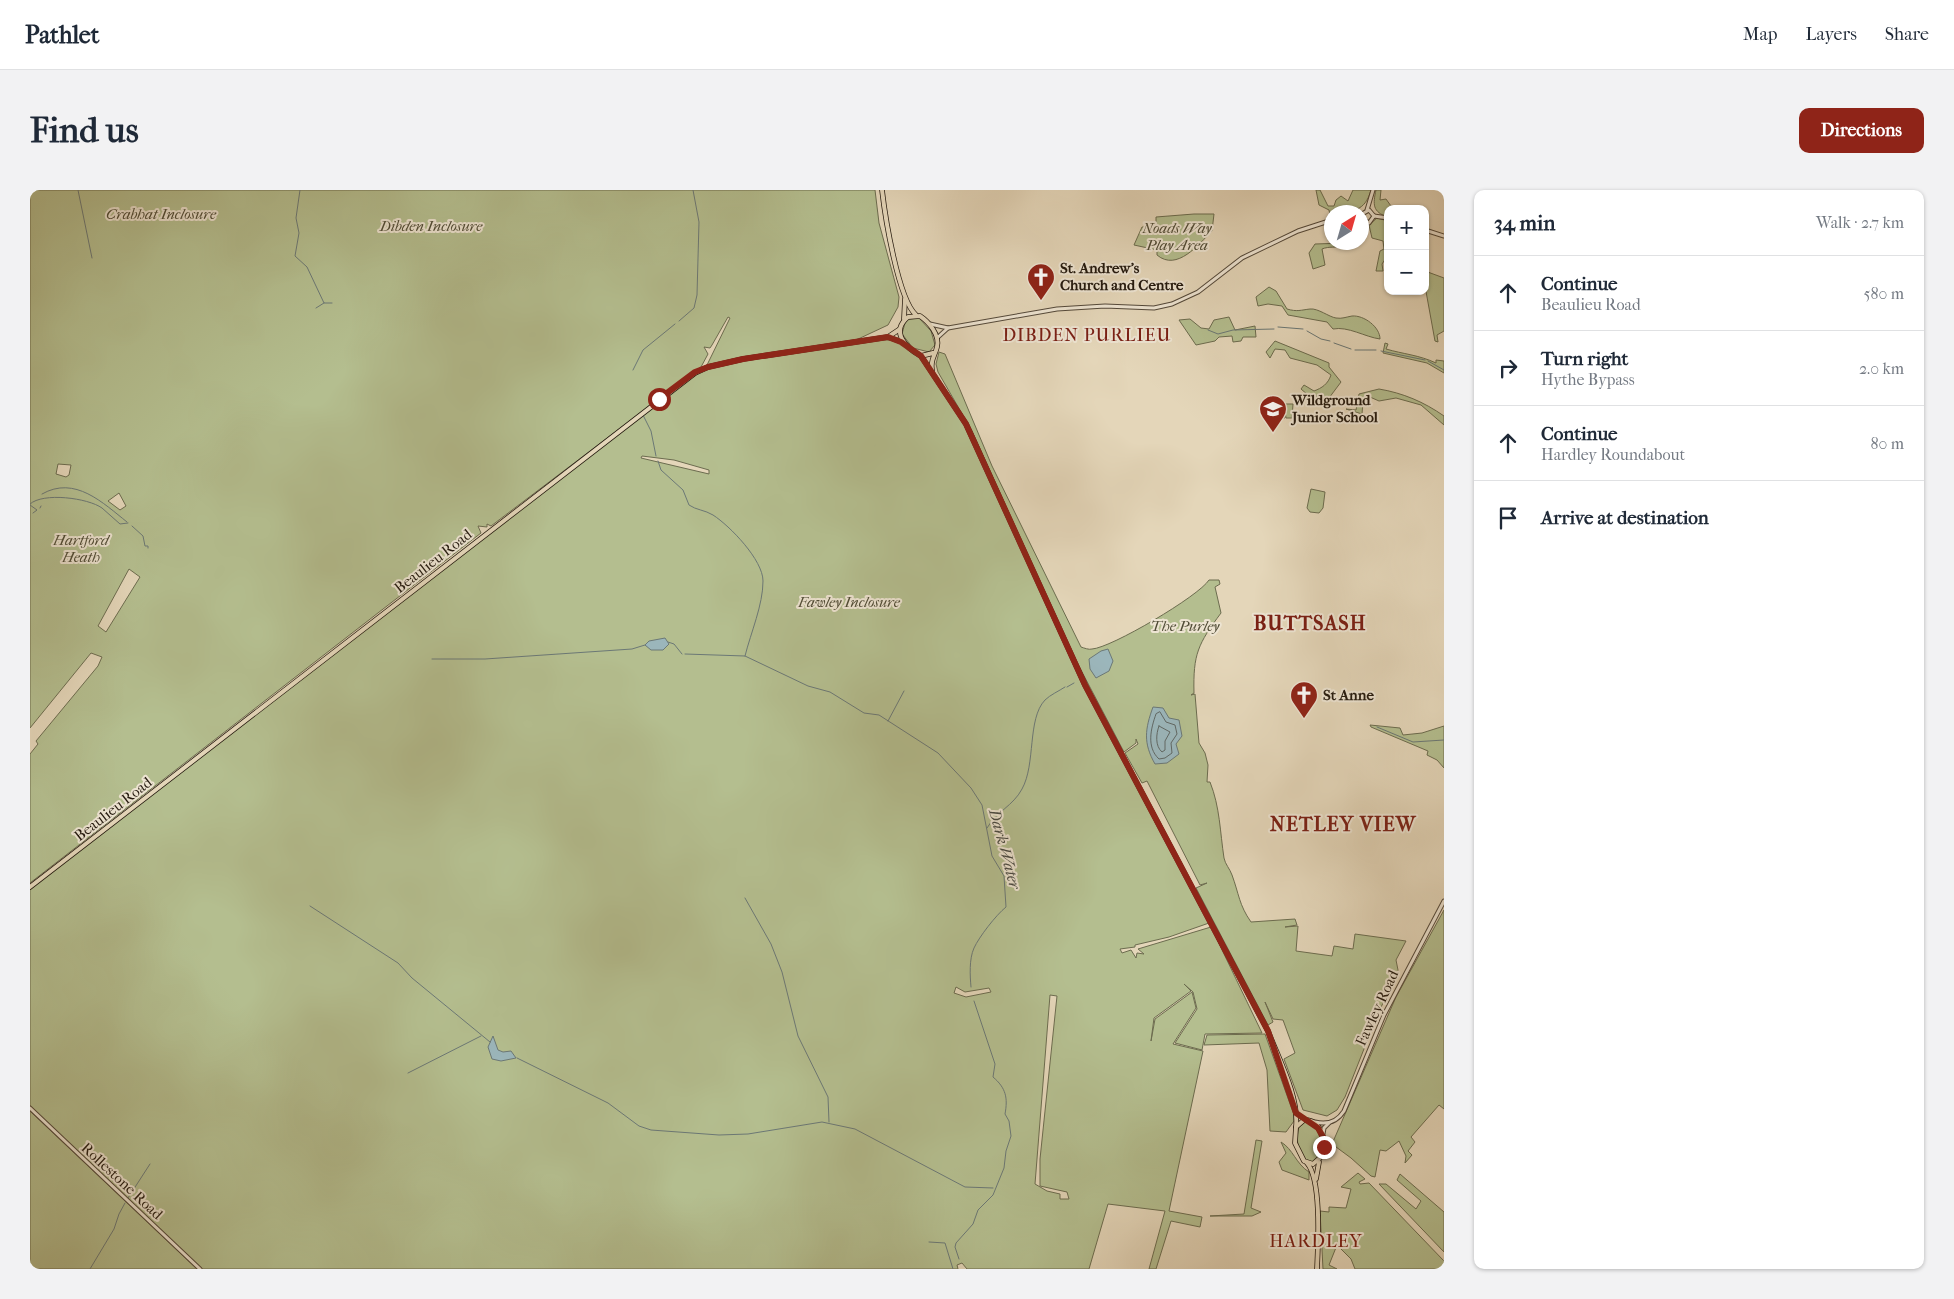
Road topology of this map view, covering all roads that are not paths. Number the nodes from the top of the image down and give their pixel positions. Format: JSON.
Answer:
{"nodes":[{"id":1,"x":882,"y":190,"type":"edge"},
{"id":2,"x":1373,"y":190,"type":"edge"},
{"id":3,"x":1368,"y":205,"type":"edge"},
{"id":4,"x":1369,"y":210,"type":"edge"},
{"id":5,"x":1374,"y":216,"type":"junction"},
{"id":6,"x":1384,"y":217,"type":"edge"},
{"id":7,"x":1324,"y":223,"type":"edge"},
{"id":8,"x":1369,"y":223,"type":"edge"},
{"id":9,"x":1429,"y":231,"type":"edge"},
{"id":10,"x":1444,"y":236,"type":"edge"},
{"id":11,"x":904,"y":294,"type":"junction"},
{"id":12,"x":916,"y":315,"type":"junction"},
{"id":13,"x":904,"y":320,"type":"junction"},
{"id":14,"x":929,"y":324,"type":"junction"},
{"id":15,"x":948,"y":328,"type":"junction"},
{"id":16,"x":900,"y":329,"type":"junction"},
{"id":17,"x":888,"y":337,"type":"junction"},
{"id":18,"x":937,"y":338,"type":"junction"},
{"id":19,"x":904,"y":344,"type":"junction"},
{"id":20,"x":933,"y":353,"type":"junction"},
{"id":21,"x":921,"y":356,"type":"junction"},
{"id":22,"x":933,"y":374,"type":"junction"},
{"id":23,"x":30,"y":887,"type":"edge"},
{"id":24,"x":1444,"y":900,"type":"edge"},
{"id":25,"x":30,"y":1108,"type":"edge"},
{"id":26,"x":1296,"y":1113,"type":"junction"},
{"id":27,"x":1310,"y":1120,"type":"junction"},
{"id":28,"x":1330,"y":1122,"type":"junction"},
{"id":29,"x":1296,"y":1127,"type":"junction"},
{"id":30,"x":1323,"y":1135,"type":"junction"},
{"id":31,"x":1320,"y":1160,"type":"junction"},
{"id":32,"x":1307,"y":1163,"type":"junction"},
{"id":33,"x":1315,"y":1188,"type":"junction"},
{"id":34,"x":200,"y":1269,"type":"edge"},
{"id":35,"x":1317,"y":1269,"type":"edge"}],
"edges":[{"from":1,"to":11,"type":"main road"},
{"from":2,"to":3,"type":"street"},
{"from":4,"to":5,"type":"street"},
{"from":5,"to":6,"type":"street"},
{"from":5,"to":8,"type":"street"},
{"from":7,"to":15,"type":"street"},
{"from":9,"to":10,"type":"street"},
{"from":11,"to":12,"type":"main road"},
{"from":11,"to":13,"type":"main road"},
{"from":12,"to":13,"type":"main road"},
{"from":12,"to":14,"type":"main road"},
{"from":13,"to":16,"type":"main road"},
{"from":14,"to":15,"type":"street"},
{"from":14,"to":18,"type":"main road"},
{"from":15,"to":18,"type":"street"},
{"from":16,"to":17,"type":"main road","name":"Beaulieu Road"},
{"from":16,"to":19,"type":"main road"},
{"from":17,"to":19,"type":"main road"},
{"from":17,"to":23,"type":"main road","name":"Beaulieu Road"},
{"from":18,"to":20,"type":"main road"},
{"from":19,"to":21,"type":"main road"},
{"from":20,"to":21,"type":"main road"},
{"from":20,"to":22,"type":"main road"},
{"from":21,"to":22,"type":"main road"},
{"from":22,"to":26,"type":"main road"},
{"from":24,"to":28,"type":"street","name":"Fawley Road"},
{"from":25,"to":34,"type":"street","name":"Rollestone Road"},
{"from":26,"to":27,"type":"main road"},
{"from":26,"to":29,"type":"main road"},
{"from":27,"to":28,"type":"street"},
{"from":27,"to":29,"type":"main road"},
{"from":27,"to":30,"type":"main road"},
{"from":28,"to":30,"type":"street","name":"Fawley Road"},
{"from":29,"to":32,"type":"main road"},
{"from":30,"to":31,"type":"main road"},
{"from":31,"to":32,"type":"main road"},
{"from":31,"to":33,"type":"main road"},
{"from":32,"to":33,"type":"main road"},
{"from":33,"to":35,"type":"main road"}]}
